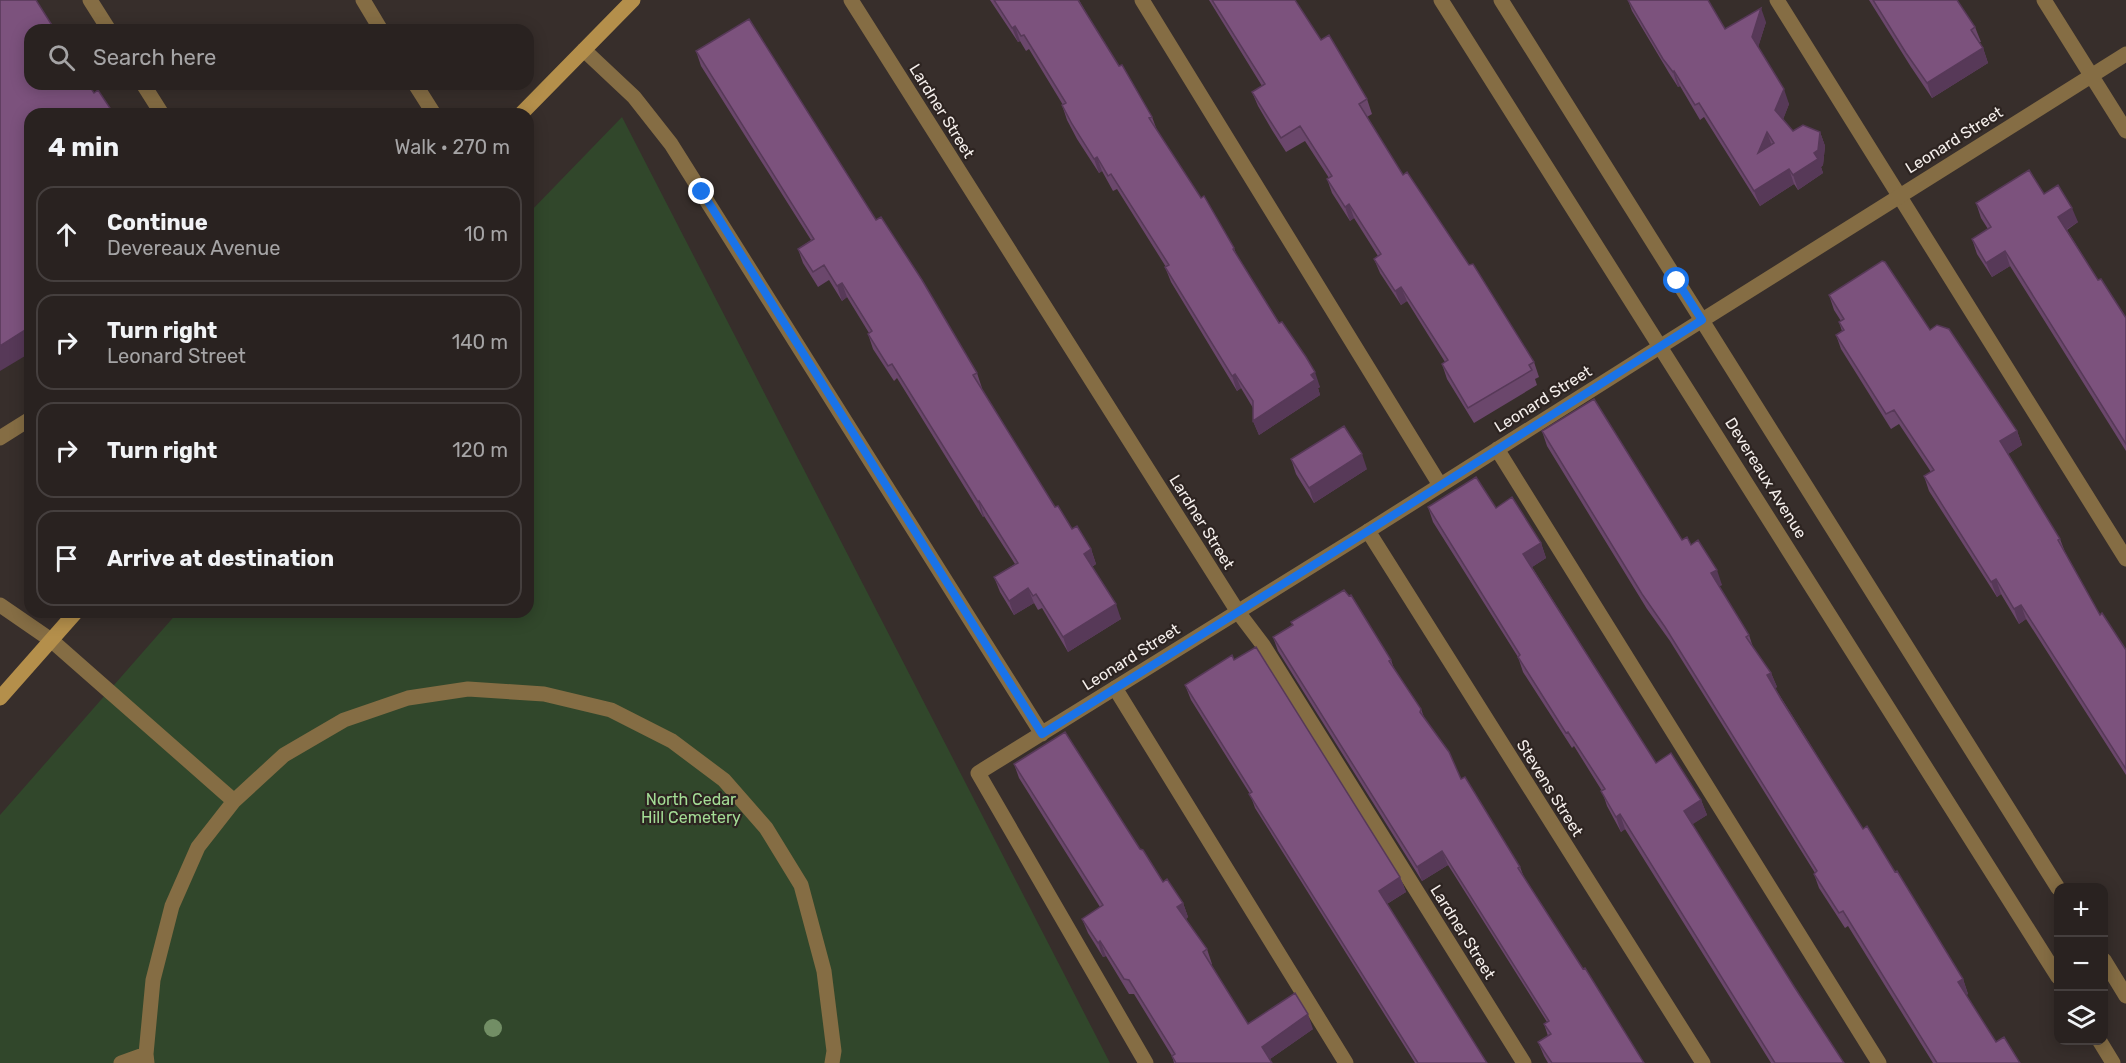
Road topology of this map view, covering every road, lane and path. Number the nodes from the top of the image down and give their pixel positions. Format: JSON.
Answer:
{"nodes":[{"id":1,"x":90,"y":0,"type":"edge"},
{"id":2,"x":363,"y":0,"type":"edge"},
{"id":3,"x":633,"y":0,"type":"edge"},
{"id":4,"x":851,"y":0,"type":"edge"},
{"id":5,"x":1142,"y":0,"type":"edge"},
{"id":6,"x":1441,"y":0,"type":"edge"},
{"id":7,"x":1501,"y":0,"type":"edge"},
{"id":8,"x":1777,"y":0,"type":"edge"},
{"id":9,"x":2044,"y":0,"type":"edge"},
{"id":10,"x":105,"y":24,"type":"edge"},
{"id":11,"x":377,"y":24,"type":"edge"},
{"id":12,"x":584,"y":50,"type":"junction"},
{"id":13,"x":2126,"y":54,"type":"edge"},
{"id":14,"x":2091,"y":75,"type":"junction"},
{"id":15,"x":147,"y":90,"type":"edge"},
{"id":16,"x":419,"y":90,"type":"edge"},
{"id":17,"x":158,"y":108,"type":"edge"},
{"id":18,"x":430,"y":108,"type":"edge"},
{"id":19,"x":526,"y":108,"type":"edge"},
{"id":20,"x":2126,"y":131,"type":"edge"},
{"id":21,"x":1899,"y":196,"type":"junction"},
{"id":22,"x":1702,"y":320,"type":"junction"},
{"id":23,"x":1661,"y":346,"type":"junction"},
{"id":24,"x":24,"y":422,"type":"edge"},
{"id":25,"x":0,"y":438,"type":"edge"},
{"id":26,"x":1497,"y":449,"type":"junction"},
{"id":27,"x":1440,"y":485,"type":"junction"},
{"id":28,"x":1368,"y":531,"type":"junction"},
{"id":29,"x":2126,"y":559,"type":"edge"},
{"id":30,"x":0,"y":605,"type":"edge"},
{"id":31,"x":1238,"y":612,"type":"junction"},
{"id":32,"x":71,"y":618,"type":"edge"},
{"id":33,"x":51,"y":640,"type":"junction"},
{"id":34,"x":1115,"y":688,"type":"junction"},
{"id":35,"x":0,"y":698,"type":"edge"},
{"id":36,"x":1042,"y":734,"type":"junction"},
{"id":37,"x":234,"y":801,"type":"junction"},
{"id":38,"x":2055,"y":883,"type":"edge"},
{"id":39,"x":2108,"y":968,"type":"edge"},
{"id":40,"x":2054,"y":971,"type":"edge"},
{"id":41,"x":2126,"y":996,"type":"edge"},
{"id":42,"x":2102,"y":1045,"type":"edge"},
{"id":43,"x":146,"y":1059,"type":"edge"},
{"id":44,"x":837,"y":1059,"type":"edge"},
{"id":45,"x":121,"y":1063,"type":"edge"},
{"id":46,"x":1146,"y":1063,"type":"edge"},
{"id":47,"x":1346,"y":1063,"type":"edge"},
{"id":48,"x":1524,"y":1063,"type":"edge"},
{"id":49,"x":1703,"y":1063,"type":"edge"},
{"id":50,"x":1879,"y":1063,"type":"edge"},
{"id":51,"x":2113,"y":1063,"type":"edge"}],
"edges":[{"from":1,"to":10,"type":"street"},
{"from":2,"to":11,"type":"street"},
{"from":3,"to":12,"type":"main road"},
{"from":4,"to":31,"type":"street","name":"Lardner Street"},
{"from":5,"to":27,"type":"street"},
{"from":6,"to":23,"type":"street","name":"Devereaux Avenue"},
{"from":7,"to":22,"type":"street","name":"Devereaux Avenue"},
{"from":8,"to":21,"type":"street"},
{"from":9,"to":14,"type":"street"},
{"from":12,"to":19,"type":"main road"},
{"from":12,"to":36,"type":"street"},
{"from":13,"to":14,"type":"street","name":"Leonard Street"},
{"from":14,"to":20,"type":"street"},
{"from":14,"to":21,"type":"street","name":"Leonard Street"},
{"from":15,"to":17,"type":"street"},
{"from":16,"to":18,"type":"street"},
{"from":21,"to":22,"type":"street","name":"Leonard Street"},
{"from":21,"to":29,"type":"street"},
{"from":22,"to":23,"type":"street","name":"Leonard Street"},
{"from":22,"to":38,"type":"street","name":"Devereaux Avenue"},
{"from":23,"to":26,"type":"street","name":"Leonard Street"},
{"from":23,"to":40,"type":"street","name":"Devereaux Avenue"},
{"from":24,"to":25,"type":"street"},
{"from":26,"to":27,"type":"street","name":"Leonard Street"},
{"from":26,"to":50,"type":"street"},
{"from":27,"to":28,"type":"street","name":"Leonard Street"},
{"from":28,"to":31,"type":"street","name":"Leonard Street"},
{"from":28,"to":49,"type":"street","name":"Stevens Street"},
{"from":30,"to":33,"type":"street"},
{"from":31,"to":34,"type":"street","name":"Leonard Street"},
{"from":31,"to":48,"type":"street","name":"Lardner Street"},
{"from":32,"to":33,"type":"main road"},
{"from":33,"to":35,"type":"main road"},
{"from":33,"to":37,"type":"street"},
{"from":34,"to":36,"type":"street","name":"Leonard Street"},
{"from":34,"to":47,"type":"street"},
{"from":36,"to":46,"type":"street","name":"Leonard Street"},
{"from":37,"to":43,"type":"street"},
{"from":37,"to":44,"type":"street"},
{"from":39,"to":41,"type":"street"},
{"from":42,"to":51,"type":"street"},
{"from":43,"to":45,"type":"street"}]}
